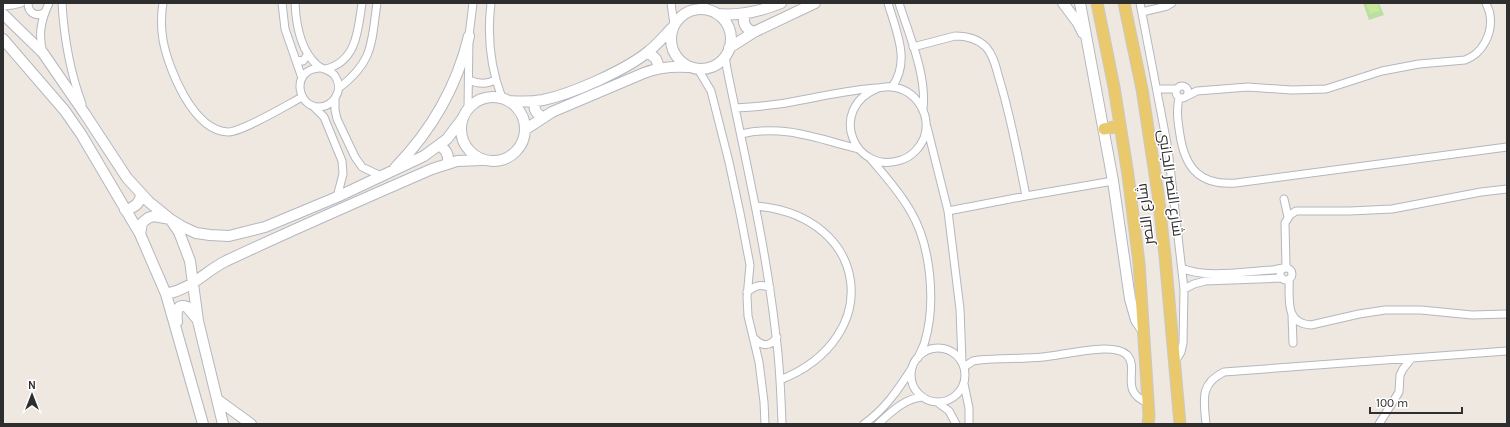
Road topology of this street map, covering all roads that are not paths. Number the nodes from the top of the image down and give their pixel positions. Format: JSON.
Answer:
{"nodes":[{"id":1,"x":22,"y":3,"type":"edge"},
{"id":2,"x":28,"y":3,"type":"edge"},
{"id":3,"x":49,"y":3,"type":"edge"},
{"id":4,"x":62,"y":3,"type":"edge"},
{"id":5,"x":163,"y":3,"type":"edge"},
{"id":6,"x":282,"y":3,"type":"edge"},
{"id":7,"x":294,"y":3,"type":"edge"},
{"id":8,"x":362,"y":3,"type":"edge"},
{"id":9,"x":377,"y":3,"type":"edge"},
{"id":10,"x":473,"y":3,"type":"edge"},
{"id":11,"x":491,"y":3,"type":"edge"},
{"id":12,"x":671,"y":3,"type":"edge"},
{"id":13,"x":815,"y":3,"type":"edge"},
{"id":14,"x":888,"y":3,"type":"edge"},
{"id":15,"x":899,"y":3,"type":"edge"},
{"id":16,"x":1064,"y":3,"type":"edge"},
{"id":17,"x":1080,"y":3,"type":"edge"},
{"id":18,"x":1097,"y":3,"type":"edge"},
{"id":19,"x":1124,"y":3,"type":"edge"},
{"id":20,"x":1172,"y":3,"type":"edge"},
{"id":21,"x":1486,"y":3,"type":"edge"},
{"id":22,"x":776,"y":4,"type":"edge"},
{"id":23,"x":1142,"y":5,"type":"edge"},
{"id":24,"x":3,"y":6,"type":"edge"},
{"id":25,"x":709,"y":9,"type":"edge"},
{"id":26,"x":44,"y":13,"type":"junction"},
{"id":27,"x":3,"y":14,"type":"edge"},
{"id":28,"x":744,"y":14,"type":"junction"},
{"id":29,"x":673,"y":26,"type":"junction"},
{"id":30,"x":754,"y":32,"type":"junction"},
{"id":31,"x":469,"y":36,"type":"junction"},
{"id":32,"x":3,"y":39,"type":"edge"},
{"id":33,"x":1087,"y":40,"type":"junction"},
{"id":34,"x":913,"y":47,"type":"junction"},
{"id":35,"x":648,"y":52,"type":"junction"},
{"id":36,"x":727,"y":52,"type":"junction"},
{"id":37,"x":43,"y":53,"type":"junction"},
{"id":38,"x":308,"y":54,"type":"junction"},
{"id":39,"x":296,"y":60,"type":"junction"},
{"id":40,"x":659,"y":68,"type":"junction"},
{"id":41,"x":694,"y":68,"type":"junction"},
{"id":42,"x":323,"y":69,"type":"junction"},
{"id":43,"x":302,"y":78,"type":"junction"},
{"id":44,"x":469,"y":80,"type":"junction"},
{"id":45,"x":495,"y":80,"type":"junction"},
{"id":46,"x":892,"y":87,"type":"junction"},
{"id":47,"x":1186,"y":87,"type":"junction"},
{"id":48,"x":339,"y":88,"type":"junction"},
{"id":49,"x":878,"y":88,"type":"junction"},
{"id":50,"x":1157,"y":89,"type":"junction"},
{"id":51,"x":1177,"y":89,"type":"junction"},
{"id":52,"x":1202,"y":90,"type":"junction"},
{"id":53,"x":1187,"y":96,"type":"junction"},
{"id":54,"x":302,"y":97,"type":"junction"},
{"id":55,"x":335,"y":98,"type":"junction"},
{"id":56,"x":1179,"y":98,"type":"junction"},
{"id":57,"x":506,"y":99,"type":"junction"},
{"id":58,"x":536,"y":100,"type":"junction"},
{"id":59,"x":313,"y":105,"type":"junction"},
{"id":60,"x":468,"y":108,"type":"junction"},
{"id":61,"x":735,"y":108,"type":"junction"},
{"id":62,"x":923,"y":109,"type":"junction"},
{"id":63,"x":85,"y":114,"type":"junction"},
{"id":64,"x":542,"y":118,"type":"junction"},
{"id":65,"x":462,"y":119,"type":"junction"},
{"id":66,"x":926,"y":124,"type":"junction"},
{"id":67,"x":1120,"y":126,"type":"junction"},
{"id":68,"x":526,"y":129,"type":"junction"},
{"id":69,"x":1104,"y":129,"type":"junction"},
{"id":70,"x":741,"y":134,"type":"junction"},
{"id":71,"x":440,"y":145,"type":"junction"},
{"id":72,"x":1507,"y":147,"type":"edge"},
{"id":73,"x":859,"y":149,"type":"junction"},
{"id":74,"x":870,"y":158,"type":"junction"},
{"id":75,"x":481,"y":160,"type":"junction"},
{"id":76,"x":448,"y":163,"type":"junction"},
{"id":77,"x":391,"y":172,"type":"junction"},
{"id":78,"x":381,"y":176,"type":"junction"},
{"id":79,"x":1113,"y":181,"type":"junction"},
{"id":80,"x":1507,"y":189,"type":"edge"},
{"id":81,"x":141,"y":195,"type":"junction"},
{"id":82,"x":1026,"y":196,"type":"junction"},
{"id":83,"x":337,"y":197,"type":"junction"},
{"id":84,"x":1284,"y":199,"type":"dead end"},
{"id":85,"x":756,"y":206,"type":"junction"},
{"id":86,"x":125,"y":210,"type":"junction"},
{"id":87,"x":948,"y":211,"type":"junction"},
{"id":88,"x":1288,"y":217,"type":"junction"},
{"id":89,"x":170,"y":219,"type":"junction"},
{"id":90,"x":265,"y":227,"type":"junction"},
{"id":91,"x":140,"y":234,"type":"junction"},
{"id":92,"x":270,"y":240,"type":"junction"},
{"id":93,"x":1182,"y":268,"type":"junction"},
{"id":94,"x":1285,"y":268,"type":"junction"},
{"id":95,"x":1204,"y":278,"type":"junction"},
{"id":96,"x":1285,"y":279,"type":"junction"},
{"id":97,"x":193,"y":284,"type":"junction"},
{"id":98,"x":770,"y":288,"type":"junction"},
{"id":99,"x":1184,"y":289,"type":"junction"},
{"id":100,"x":747,"y":292,"type":"junction"},
{"id":101,"x":166,"y":294,"type":"junction"},
{"id":102,"x":1507,"y":314,"type":"edge"},
{"id":103,"x":1292,"y":315,"type":"junction"},
{"id":104,"x":198,"y":321,"type":"junction"},
{"id":105,"x":1144,"y":332,"type":"junction"},
{"id":106,"x":177,"y":333,"type":"junction"},
{"id":107,"x":753,"y":336,"type":"junction"},
{"id":108,"x":777,"y":337,"type":"junction"},
{"id":109,"x":1293,"y":343,"type":"dead end"},
{"id":110,"x":1507,"y":351,"type":"edge"},
{"id":111,"x":918,"y":358,"type":"junction"},
{"id":112,"x":1411,"y":358,"type":"junction"},
{"id":113,"x":1389,"y":360,"type":"junction"},
{"id":114,"x":1175,"y":362,"type":"junction"},
{"id":115,"x":963,"y":364,"type":"junction"},
{"id":116,"x":913,"y":366,"type":"junction"},
{"id":117,"x":1400,"y":375,"type":"junction"},
{"id":118,"x":780,"y":380,"type":"junction"},
{"id":119,"x":964,"y":384,"type":"junction"},
{"id":120,"x":923,"y":397,"type":"junction"},
{"id":121,"x":218,"y":400,"type":"junction"},
{"id":122,"x":937,"y":402,"type":"junction"},
{"id":123,"x":1148,"y":403,"type":"junction"},
{"id":124,"x":203,"y":424,"type":"edge"},
{"id":125,"x":223,"y":424,"type":"edge"},
{"id":126,"x":252,"y":424,"type":"edge"},
{"id":127,"x":765,"y":424,"type":"edge"},
{"id":128,"x":782,"y":424,"type":"edge"},
{"id":129,"x":864,"y":424,"type":"edge"},
{"id":130,"x":878,"y":424,"type":"edge"},
{"id":131,"x":956,"y":424,"type":"edge"},
{"id":132,"x":969,"y":424,"type":"edge"},
{"id":133,"x":1148,"y":424,"type":"edge"},
{"id":134,"x":1180,"y":424,"type":"edge"},
{"id":135,"x":1206,"y":424,"type":"edge"},
{"id":136,"x":1380,"y":424,"type":"edge"}],
"edges":[{"from":1,"to":24,"type":"street"},
{"from":2,"to":26,"type":"street"},
{"from":3,"to":26,"type":"street"},
{"from":4,"to":63,"type":"street"},
{"from":5,"to":54,"type":"street"},
{"from":6,"to":39,"type":"street"},
{"from":7,"to":38,"type":"street"},
{"from":8,"to":42,"type":"street"},
{"from":9,"to":48,"type":"street"},
{"from":10,"to":31,"type":"street"},
{"from":11,"to":45,"type":"street"},
{"from":12,"to":29,"type":"street"},
{"from":13,"to":30,"type":"street"},
{"from":14,"to":46,"type":"street"},
{"from":15,"to":34,"type":"street"},
{"from":16,"to":33,"type":"street"},
{"from":17,"to":33,"type":"street"},
{"from":18,"to":67,"type":"main road","name":"شارع النصر"},
{"from":19,"to":114,"type":"main road","name":"شارع النصر"},
{"from":20,"to":23,"type":"street"},
{"from":21,"to":52,"type":"street"},
{"from":22,"to":28,"type":"street"},
{"from":23,"to":50,"type":"street","name":"شارع النصر الجانبى"},
{"from":25,"to":28,"type":"street"},
{"from":25,"to":29,"type":"street"},
{"from":25,"to":36,"type":"street"},
{"from":26,"to":37,"type":"street"},
{"from":27,"to":37,"type":"street"},
{"from":28,"to":30,"type":"street"},
{"from":29,"to":35,"type":"street"},
{"from":29,"to":41,"type":"street"},
{"from":30,"to":36,"type":"street"},
{"from":31,"to":44,"type":"street"},
{"from":31,"to":77,"type":"street"},
{"from":32,"to":86,"type":"street"},
{"from":33,"to":69,"type":"street"},
{"from":34,"to":62,"type":"street"},
{"from":34,"to":82,"type":"street"},
{"from":35,"to":40,"type":"street"},
{"from":35,"to":58,"type":"street"},
{"from":36,"to":41,"type":"street"},
{"from":36,"to":61,"type":"street"},
{"from":37,"to":63,"type":"street"},
{"from":38,"to":39,"type":"street"},
{"from":38,"to":42,"type":"street"},
{"from":39,"to":43,"type":"street"},
{"from":40,"to":41,"type":"street"},
{"from":40,"to":64,"type":"street"},
{"from":41,"to":100,"type":"street"},
{"from":42,"to":43,"type":"street"},
{"from":42,"to":48,"type":"street"},
{"from":43,"to":54,"type":"street"},
{"from":44,"to":45,"type":"street"},
{"from":44,"to":60,"type":"street"},
{"from":45,"to":57,"type":"street"},
{"from":46,"to":49,"type":"street"},
{"from":46,"to":62,"type":"street"},
{"from":47,"to":51,"type":"street"},
{"from":47,"to":52,"type":"street"},
{"from":47,"to":53,"type":"street"},
{"from":48,"to":55,"type":"street"},
{"from":49,"to":61,"type":"street"},
{"from":49,"to":73,"type":"street"},
{"from":50,"to":51,"type":"street"},
{"from":50,"to":93,"type":"street","name":"شارع النصر الجانبى"},
{"from":51,"to":56,"type":"street"},
{"from":52,"to":53,"type":"street"},
{"from":53,"to":56,"type":"street"},
{"from":54,"to":59,"type":"street"},
{"from":55,"to":59,"type":"street"},
{"from":55,"to":78,"type":"street"},
{"from":56,"to":72,"type":"street"},
{"from":57,"to":58,"type":"street"},
{"from":57,"to":60,"type":"street"},
{"from":57,"to":68,"type":"street"},
{"from":58,"to":64,"type":"street"},
{"from":59,"to":83,"type":"street"},
{"from":60,"to":65,"type":"street"},
{"from":61,"to":70,"type":"street"},
{"from":62,"to":66,"type":"street"},
{"from":63,"to":81,"type":"street"},
{"from":64,"to":68,"type":"street"},
{"from":65,"to":71,"type":"street"},
{"from":65,"to":75,"type":"street"},
{"from":66,"to":74,"type":"street"},
{"from":66,"to":87,"type":"street"},
{"from":67,"to":69,"type":"main road"},
{"from":67,"to":105,"type":"main road","name":"شارع النصر"},
{"from":68,"to":75,"type":"street"},
{"from":69,"to":79,"type":"street"},
{"from":70,"to":73,"type":"street"},
{"from":70,"to":85,"type":"street"},
{"from":71,"to":76,"type":"street"},
{"from":71,"to":77,"type":"street"},
{"from":73,"to":74,"type":"street"},
{"from":74,"to":111,"type":"street"},
{"from":75,"to":76,"type":"street"},
{"from":76,"to":92,"type":"street"},
{"from":77,"to":78,"type":"street"},
{"from":78,"to":83,"type":"street"},
{"from":79,"to":82,"type":"street"},
{"from":79,"to":105,"type":"street"},
{"from":80,"to":88,"type":"street"},
{"from":81,"to":86,"type":"street"},
{"from":81,"to":89,"type":"street"},
{"from":82,"to":87,"type":"street"},
{"from":83,"to":90,"type":"street"},
{"from":84,"to":88,"type":"street"},
{"from":85,"to":98,"type":"street"},
{"from":85,"to":118,"type":"street"},
{"from":86,"to":91,"type":"street"},
{"from":87,"to":115,"type":"street"},
{"from":88,"to":94,"type":"street"},
{"from":89,"to":90,"type":"street"},
{"from":89,"to":91,"type":"street"},
{"from":89,"to":97,"type":"street"},
{"from":90,"to":92,"type":"street"},
{"from":91,"to":101,"type":"street"},
{"from":92,"to":97,"type":"street"},
{"from":93,"to":95,"type":"street"},
{"from":93,"to":99,"type":"street","name":"شارع النصر الجانبى"},
{"from":94,"to":95,"type":"street"},
{"from":94,"to":96,"type":"street"},
{"from":94,"to":96,"type":"street"},
{"from":95,"to":96,"type":"street"},
{"from":95,"to":99,"type":"street"},
{"from":96,"to":103,"type":"street"},
{"from":97,"to":101,"type":"street"},
{"from":97,"to":104,"type":"street"},
{"from":98,"to":100,"type":"street"},
{"from":98,"to":108,"type":"street"},
{"from":99,"to":114,"type":"street","name":"شارع النصر الجانبى"},
{"from":100,"to":107,"type":"street"},
{"from":101,"to":106,"type":"street"},
{"from":102,"to":103,"type":"street"},
{"from":103,"to":109,"type":"street"},
{"from":104,"to":106,"type":"street"},
{"from":104,"to":121,"type":"street"},
{"from":105,"to":123,"type":"main road","name":"شارع النصر"},
{"from":106,"to":124,"type":"street"},
{"from":107,"to":108,"type":"street"},
{"from":107,"to":127,"type":"street"},
{"from":108,"to":118,"type":"street"},
{"from":110,"to":112,"type":"street"},
{"from":111,"to":115,"type":"street"},
{"from":111,"to":116,"type":"street"},
{"from":112,"to":113,"type":"street"},
{"from":112,"to":117,"type":"street"},
{"from":113,"to":117,"type":"street"},
{"from":113,"to":135,"type":"street"},
{"from":114,"to":134,"type":"main road","name":"شارع النصر"},
{"from":115,"to":119,"type":"street"},
{"from":115,"to":123,"type":"street"},
{"from":116,"to":120,"type":"street"},
{"from":116,"to":129,"type":"street"},
{"from":117,"to":136,"type":"street"},
{"from":118,"to":128,"type":"street"},
{"from":119,"to":122,"type":"street"},
{"from":119,"to":132,"type":"street"},
{"from":120,"to":122,"type":"street"},
{"from":120,"to":130,"type":"street"},
{"from":121,"to":125,"type":"street"},
{"from":121,"to":126,"type":"street"},
{"from":122,"to":131,"type":"street"},
{"from":123,"to":133,"type":"main road","name":"شارع النصر"}]}
